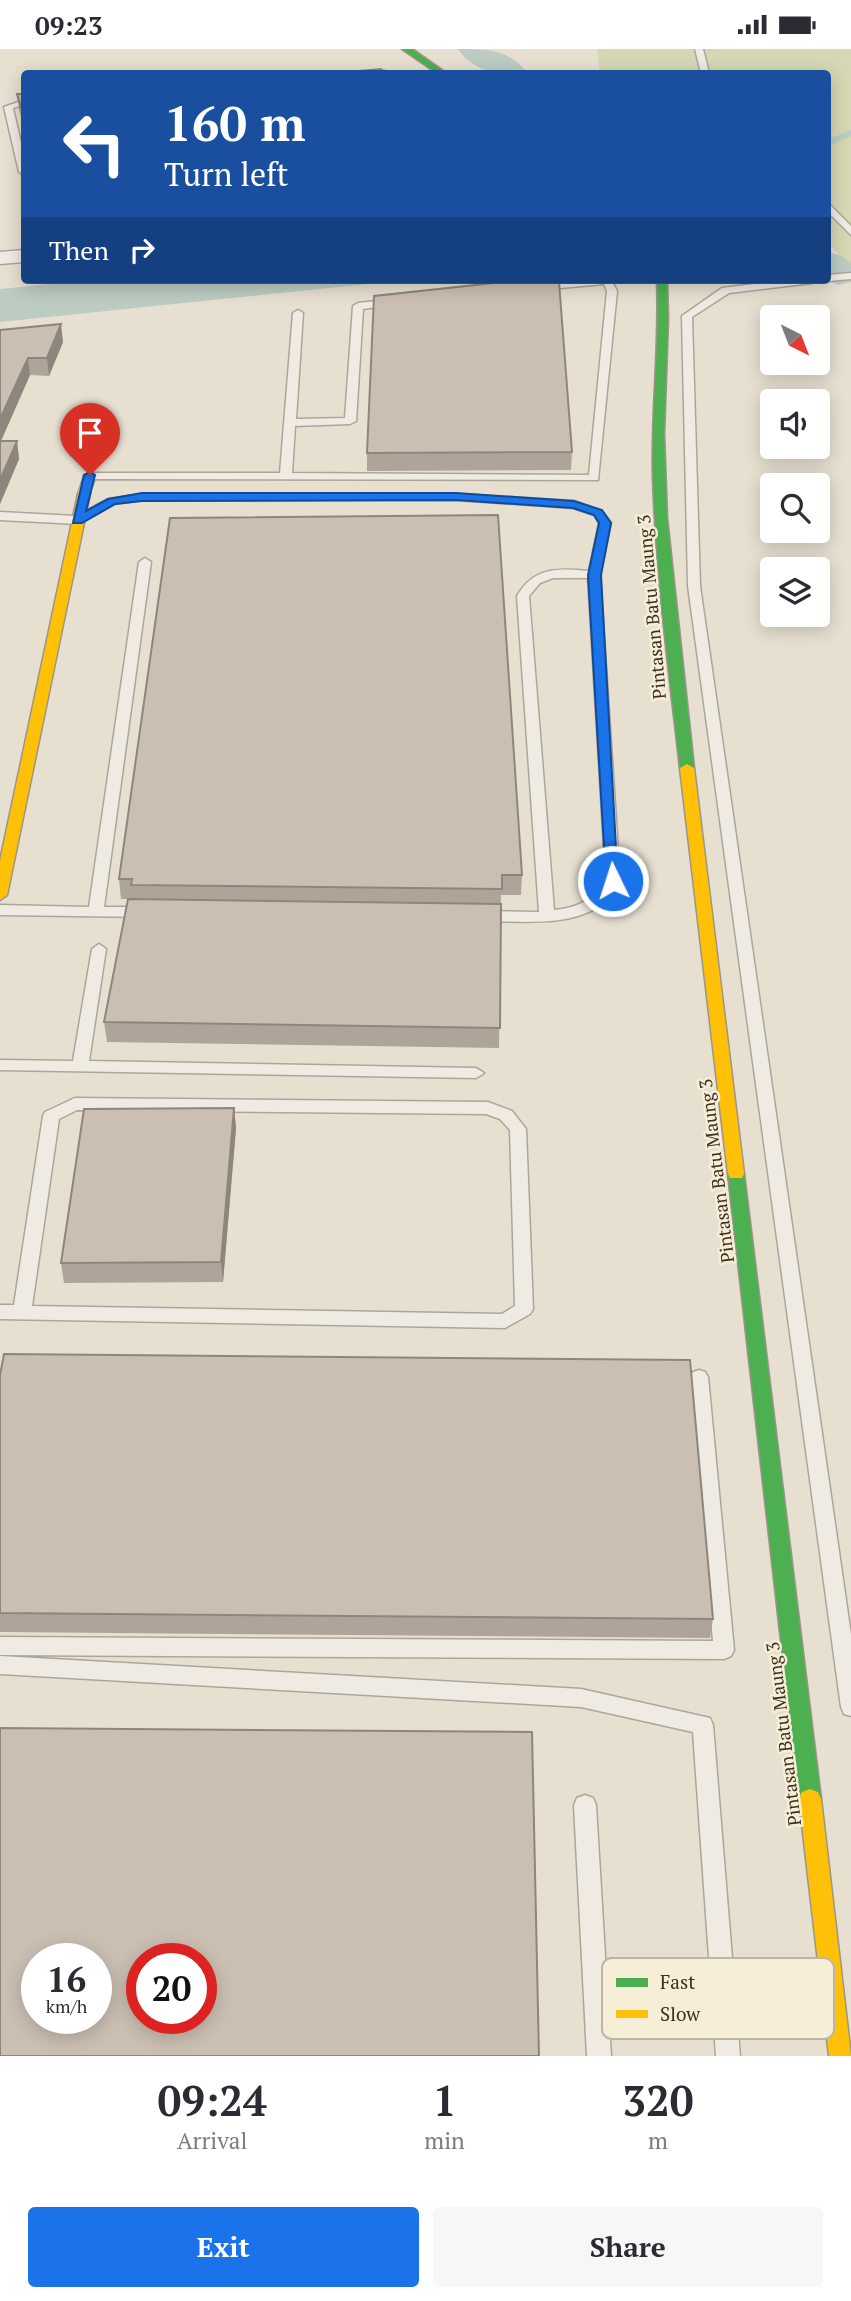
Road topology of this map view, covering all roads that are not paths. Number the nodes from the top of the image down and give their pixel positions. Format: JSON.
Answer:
{"nodes":[{"id":1,"x":406,"y":49,"type":"edge"},
{"id":2,"x":699,"y":49,"type":"edge"},
{"id":3,"x":438,"y":70,"type":"edge"},
{"id":4,"x":704,"y":70,"type":"edge"},
{"id":5,"x":21,"y":104,"type":"edge"},
{"id":6,"x":21,"y":165,"type":"edge"},
{"id":7,"x":831,"y":209,"type":"edge"},
{"id":8,"x":851,"y":232,"type":"edge"},
{"id":9,"x":21,"y":256,"type":"edge"},
{"id":10,"x":0,"y":258,"type":"edge"},
{"id":11,"x":851,"y":276,"type":"edge"},
{"id":12,"x":831,"y":278,"type":"edge"},
{"id":13,"x":573,"y":284,"type":"edge"},
{"id":14,"x":608,"y":284,"type":"edge"},
{"id":15,"x":662,"y":284,"type":"edge"},
{"id":16,"x":778,"y":284,"type":"edge"},
{"id":17,"x":528,"y":288,"type":"edge"},
{"id":18,"x":410,"y":300,"type":"edge"},
{"id":19,"x":298,"y":313,"type":"dead end"},
{"id":20,"x":290,"y":423,"type":"junction"},
{"id":21,"x":286,"y":477,"type":"junction"},
{"id":22,"x":84,"y":494,"type":"joint"},
{"id":23,"x":0,"y":516,"type":"edge"},
{"id":24,"x":78,"y":520,"type":"junction"},
{"id":25,"x":145,"y":562,"type":"dead end"},
{"id":26,"x":594,"y":575,"type":"junction"},
{"id":27,"x":0,"y":895,"type":"edge"},
{"id":28,"x":0,"y":910,"type":"edge"},
{"id":29,"x":96,"y":911,"type":"junction"},
{"id":30,"x":164,"y":912,"type":"edge"},
{"id":31,"x":465,"y":916,"type":"edge"},
{"id":32,"x":547,"y":916,"type":"junction"},
{"id":33,"x":99,"y":949,"type":"dead end"},
{"id":34,"x":0,"y":1065,"type":"edge"},
{"id":35,"x":80,"y":1067,"type":"junction"},
{"id":36,"x":476,"y":1073,"type":"dead end"},
{"id":37,"x":0,"y":1311,"type":"edge"},
{"id":38,"x":22,"y":1311,"type":"junction"},
{"id":39,"x":699,"y":1377,"type":"dead end"},
{"id":40,"x":0,"y":1646,"type":"edge"},
{"id":41,"x":0,"y":1665,"type":"edge"},
{"id":42,"x":851,"y":1707,"type":"edge"},
{"id":43,"x":586,"y":1805,"type":"dead end"},
{"id":44,"x":721,"y":1958,"type":"edge"},
{"id":45,"x":829,"y":1958,"type":"edge"},
{"id":46,"x":834,"y":1997,"type":"edge"},
{"id":47,"x":599,"y":2056,"type":"edge"},
{"id":48,"x":841,"y":2056,"type":"edge"}],
"edges":[{"from":1,"to":3,"type":"street"},
{"from":2,"to":4,"type":"lane"},
{"from":5,"to":6,"type":"lane"},
{"from":7,"to":8,"type":"lane"},
{"from":9,"to":10,"type":"street"},
{"from":11,"to":12,"type":"lane"},
{"from":13,"to":17,"type":"lane"},
{"from":14,"to":21,"type":"lane"},
{"from":15,"to":45,"type":"street","name":"Pintasan Batu Maung 3"},
{"from":16,"to":42,"type":"lane"},
{"from":18,"to":20,"type":"lane"},
{"from":19,"to":20,"type":"lane"},
{"from":20,"to":21,"type":"lane"},
{"from":21,"to":22,"type":"lane"},
{"from":22,"to":24,"type":"street"},
{"from":23,"to":24,"type":"lane"},
{"from":24,"to":26,"type":"lane"},
{"from":24,"to":27,"type":"street"},
{"from":25,"to":29,"type":"lane"},
{"from":26,"to":32,"type":"lane"},
{"from":26,"to":32,"type":"lane"},
{"from":28,"to":29,"type":"lane"},
{"from":29,"to":30,"type":"lane"},
{"from":31,"to":32,"type":"lane"},
{"from":33,"to":35,"type":"lane"},
{"from":34,"to":35,"type":"lane"},
{"from":35,"to":36,"type":"lane"},
{"from":37,"to":38,"type":"lane"},
{"from":38,"to":38,"type":"lane"},
{"from":39,"to":40,"type":"lane"},
{"from":41,"to":44,"type":"lane"},
{"from":43,"to":47,"type":"lane"},
{"from":46,"to":48,"type":"street","name":"Pintasan Batu Maung 3"}]}
